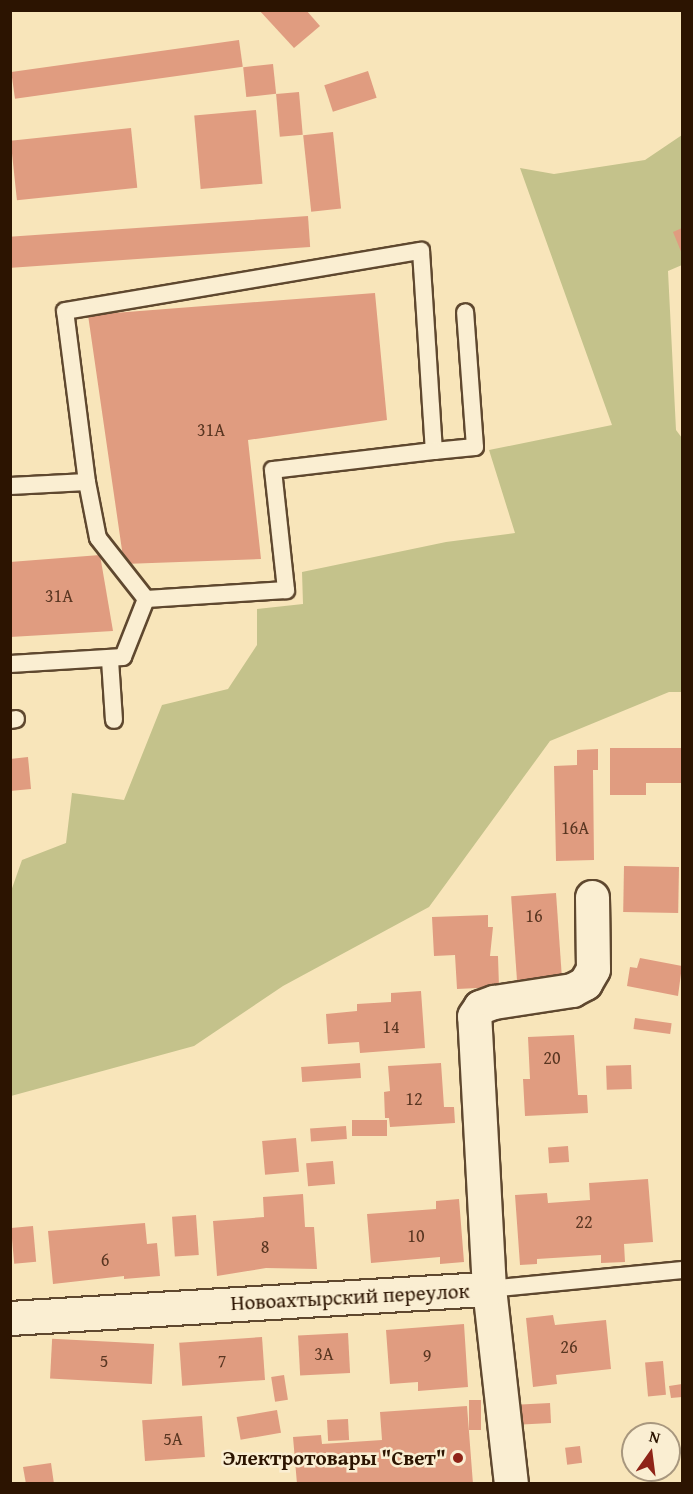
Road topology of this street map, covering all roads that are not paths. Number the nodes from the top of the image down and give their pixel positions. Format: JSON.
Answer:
{"nodes":[{"id":1,"x":465,"y":312,"type":"dead end"},
{"id":2,"x":434,"y":451,"type":"junction"},
{"id":3,"x":87,"y":482,"type":"junction"},
{"id":4,"x":10,"y":486,"type":"edge"},
{"id":5,"x":146,"y":599,"type":"junction"},
{"id":6,"x":110,"y":660,"type":"junction"},
{"id":7,"x":10,"y":664,"type":"edge"},
{"id":8,"x":114,"y":720,"type":"dead end"},
{"id":9,"x":592,"y":897,"type":"dead end"},
{"id":10,"x":682,"y":1270,"type":"edge"},
{"id":11,"x":489,"y":1289,"type":"junction"},
{"id":12,"x":10,"y":1318,"type":"edge"},
{"id":13,"x":511,"y":1484,"type":"edge"}],
"edges":[{"from":1,"to":2,"type":"lane"},
{"from":2,"to":3,"type":"lane"},
{"from":2,"to":5,"type":"lane"},
{"from":3,"to":4,"type":"lane"},
{"from":3,"to":5,"type":"lane"},
{"from":5,"to":6,"type":"lane"},
{"from":6,"to":7,"type":"lane"},
{"from":6,"to":8,"type":"lane"},
{"from":9,"to":11,"type":"street","name":"Новоахтырский переулок"},
{"from":10,"to":11,"type":"lane"},
{"from":11,"to":12,"type":"street","name":"Новоахтырский переулок"},
{"from":11,"to":13,"type":"street"}]}
